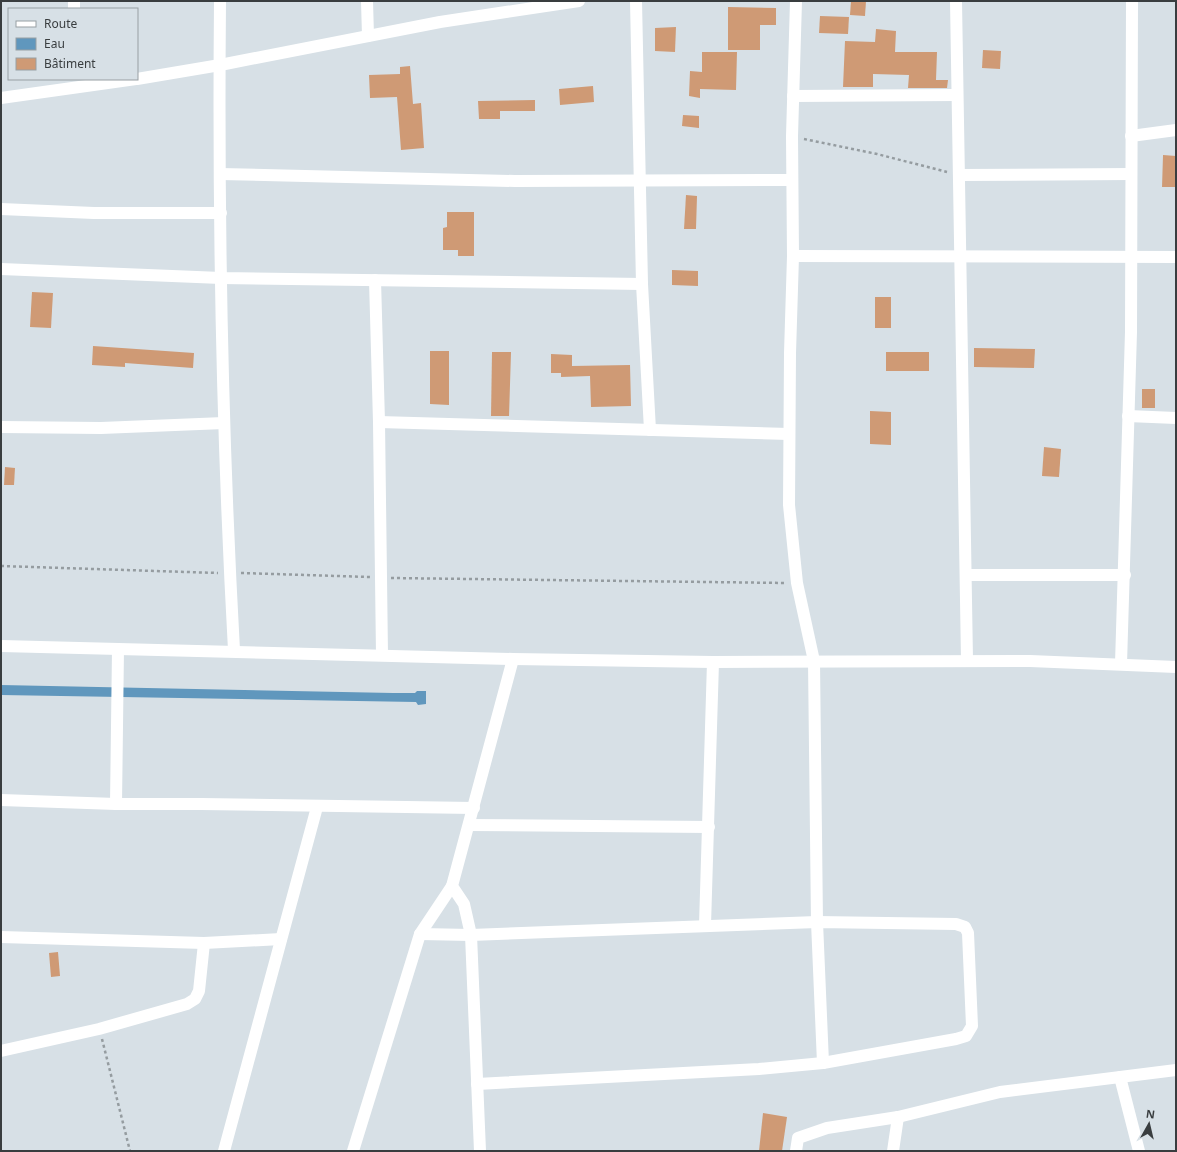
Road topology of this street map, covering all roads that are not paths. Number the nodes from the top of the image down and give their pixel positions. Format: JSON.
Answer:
{"nodes":[{"id":1,"x":220,"y":1,"type":"edge"},
{"id":2,"x":367,"y":1,"type":"edge"},
{"id":3,"x":579,"y":1,"type":"edge"},
{"id":4,"x":636,"y":1,"type":"edge"},
{"id":5,"x":796,"y":1,"type":"edge"},
{"id":6,"x":956,"y":1,"type":"edge"},
{"id":7,"x":1132,"y":1,"type":"edge"},
{"id":8,"x":368,"y":36,"type":"junction"},
{"id":9,"x":220,"y":65,"type":"junction"},
{"id":10,"x":138,"y":79,"type":"edge"},
{"id":11,"x":122,"y":80,"type":"edge"},
{"id":12,"x":80,"y":83,"type":"edge"},
{"id":13,"x":957,"y":95,"type":"junction"},
{"id":14,"x":793,"y":96,"type":"junction"},
{"id":15,"x":1,"y":98,"type":"edge"},
{"id":16,"x":1176,"y":130,"type":"edge"},
{"id":17,"x":1131,"y":136,"type":"junction"},
{"id":18,"x":220,"y":174,"type":"junction"},
{"id":19,"x":1131,"y":174,"type":"junction"},
{"id":20,"x":959,"y":175,"type":"junction"},
{"id":21,"x":641,"y":180,"type":"junction"},
{"id":22,"x":792,"y":180,"type":"junction"},
{"id":23,"x":1,"y":209,"type":"edge"},
{"id":24,"x":221,"y":214,"type":"junction"},
{"id":25,"x":793,"y":256,"type":"junction"},
{"id":26,"x":1131,"y":256,"type":"junction"},
{"id":27,"x":960,"y":257,"type":"junction"},
{"id":28,"x":1176,"y":257,"type":"edge"},
{"id":29,"x":1,"y":269,"type":"edge"},
{"id":30,"x":221,"y":278,"type":"junction"},
{"id":31,"x":375,"y":280,"type":"junction"},
{"id":32,"x":642,"y":284,"type":"junction"},
{"id":33,"x":1128,"y":416,"type":"junction"},
{"id":34,"x":1176,"y":418,"type":"edge"},
{"id":35,"x":224,"y":422,"type":"junction"},
{"id":36,"x":379,"y":422,"type":"junction"},
{"id":37,"x":1,"y":427,"type":"edge"},
{"id":38,"x":650,"y":430,"type":"junction"},
{"id":39,"x":789,"y":434,"type":"junction"},
{"id":40,"x":966,"y":575,"type":"junction"},
{"id":41,"x":1125,"y":575,"type":"junction"},
{"id":42,"x":1,"y":646,"type":"edge"},
{"id":43,"x":118,"y":649,"type":"junction"},
{"id":44,"x":234,"y":650,"type":"junction"},
{"id":45,"x":382,"y":655,"type":"junction"},
{"id":46,"x":513,"y":659,"type":"junction"},
{"id":47,"x":814,"y":660,"type":"junction"},
{"id":48,"x":967,"y":660,"type":"junction"},
{"id":49,"x":713,"y":662,"type":"junction"},
{"id":50,"x":1121,"y":664,"type":"junction"},
{"id":51,"x":1176,"y":667,"type":"edge"},
{"id":52,"x":1,"y":800,"type":"edge"},
{"id":53,"x":116,"y":804,"type":"junction"},
{"id":54,"x":317,"y":807,"type":"junction"},
{"id":55,"x":474,"y":808,"type":"junction"},
{"id":56,"x":469,"y":825,"type":"junction"},
{"id":57,"x":709,"y":827,"type":"junction"},
{"id":58,"x":452,"y":886,"type":"junction"},
{"id":59,"x":817,"y":922,"type":"junction"},
{"id":60,"x":705,"y":925,"type":"junction"},
{"id":61,"x":420,"y":934,"type":"junction"},
{"id":62,"x":471,"y":934,"type":"junction"},
{"id":63,"x":1,"y":937,"type":"edge"},
{"id":64,"x":281,"y":939,"type":"junction"},
{"id":65,"x":204,"y":943,"type":"junction"},
{"id":66,"x":1,"y":1051,"type":"edge"},
{"id":67,"x":823,"y":1063,"type":"junction"},
{"id":68,"x":1176,"y":1070,"type":"edge"},
{"id":69,"x":1120,"y":1077,"type":"junction"},
{"id":70,"x":477,"y":1084,"type":"junction"},
{"id":71,"x":898,"y":1117,"type":"junction"},
{"id":72,"x":224,"y":1151,"type":"edge"},
{"id":73,"x":353,"y":1151,"type":"edge"},
{"id":74,"x":480,"y":1151,"type":"edge"},
{"id":75,"x":796,"y":1151,"type":"edge"},
{"id":76,"x":893,"y":1151,"type":"edge"},
{"id":77,"x":1139,"y":1151,"type":"edge"}],
"edges":[{"from":1,"to":9,"type":"street"},
{"from":2,"to":8,"type":"street"},
{"from":3,"to":8,"type":"street"},
{"from":4,"to":21,"type":"street"},
{"from":5,"to":14,"type":"street"},
{"from":6,"to":13,"type":"street"},
{"from":7,"to":17,"type":"street"},
{"from":8,"to":9,"type":"street"},
{"from":9,"to":10,"type":"street"},
{"from":9,"to":18,"type":"street"},
{"from":11,"to":12,"type":"street"},
{"from":12,"to":15,"type":"street"},
{"from":13,"to":14,"type":"street"},
{"from":13,"to":20,"type":"street"},
{"from":14,"to":22,"type":"street"},
{"from":16,"to":17,"type":"street"},
{"from":17,"to":19,"type":"street"},
{"from":18,"to":21,"type":"street"},
{"from":18,"to":24,"type":"street"},
{"from":19,"to":20,"type":"street"},
{"from":19,"to":26,"type":"street"},
{"from":20,"to":27,"type":"street"},
{"from":21,"to":22,"type":"street"},
{"from":21,"to":32,"type":"street"},
{"from":22,"to":25,"type":"street"},
{"from":23,"to":24,"type":"street"},
{"from":24,"to":30,"type":"street"},
{"from":25,"to":27,"type":"street"},
{"from":25,"to":39,"type":"street"},
{"from":26,"to":27,"type":"street"},
{"from":26,"to":28,"type":"street"},
{"from":26,"to":33,"type":"street"},
{"from":27,"to":40,"type":"street"},
{"from":29,"to":30,"type":"street"},
{"from":30,"to":31,"type":"street"},
{"from":30,"to":35,"type":"street"},
{"from":31,"to":32,"type":"street"},
{"from":31,"to":36,"type":"street"},
{"from":32,"to":38,"type":"street"},
{"from":33,"to":34,"type":"street"},
{"from":33,"to":41,"type":"street"},
{"from":35,"to":37,"type":"street"},
{"from":35,"to":44,"type":"street"},
{"from":36,"to":38,"type":"street"},
{"from":36,"to":45,"type":"street"},
{"from":38,"to":39,"type":"street"},
{"from":39,"to":47,"type":"street"},
{"from":40,"to":41,"type":"street"},
{"from":40,"to":48,"type":"street"},
{"from":41,"to":50,"type":"street"},
{"from":42,"to":43,"type":"street"},
{"from":43,"to":44,"type":"street"},
{"from":43,"to":53,"type":"street"},
{"from":44,"to":45,"type":"street"},
{"from":45,"to":46,"type":"street"},
{"from":46,"to":49,"type":"street"},
{"from":46,"to":55,"type":"street"},
{"from":47,"to":48,"type":"street"},
{"from":47,"to":49,"type":"street"},
{"from":47,"to":59,"type":"street"},
{"from":48,"to":50,"type":"street"},
{"from":49,"to":57,"type":"street"},
{"from":50,"to":51,"type":"street"},
{"from":52,"to":53,"type":"street"},
{"from":53,"to":54,"type":"street"},
{"from":54,"to":55,"type":"street"},
{"from":54,"to":64,"type":"street"},
{"from":55,"to":56,"type":"street"},
{"from":56,"to":57,"type":"street"},
{"from":56,"to":58,"type":"street"},
{"from":57,"to":60,"type":"street"},
{"from":58,"to":61,"type":"street"},
{"from":58,"to":62,"type":"street"},
{"from":59,"to":60,"type":"street"},
{"from":59,"to":67,"type":"street"},
{"from":59,"to":67,"type":"street"},
{"from":60,"to":62,"type":"street"},
{"from":61,"to":62,"type":"street"},
{"from":61,"to":73,"type":"street"},
{"from":62,"to":70,"type":"street"},
{"from":63,"to":65,"type":"street"},
{"from":64,"to":65,"type":"street"},
{"from":64,"to":72,"type":"street"},
{"from":65,"to":66,"type":"street"},
{"from":67,"to":70,"type":"street"},
{"from":68,"to":69,"type":"street"},
{"from":69,"to":71,"type":"street"},
{"from":69,"to":77,"type":"street"},
{"from":70,"to":74,"type":"street"},
{"from":71,"to":75,"type":"street"},
{"from":71,"to":76,"type":"street"}]}
